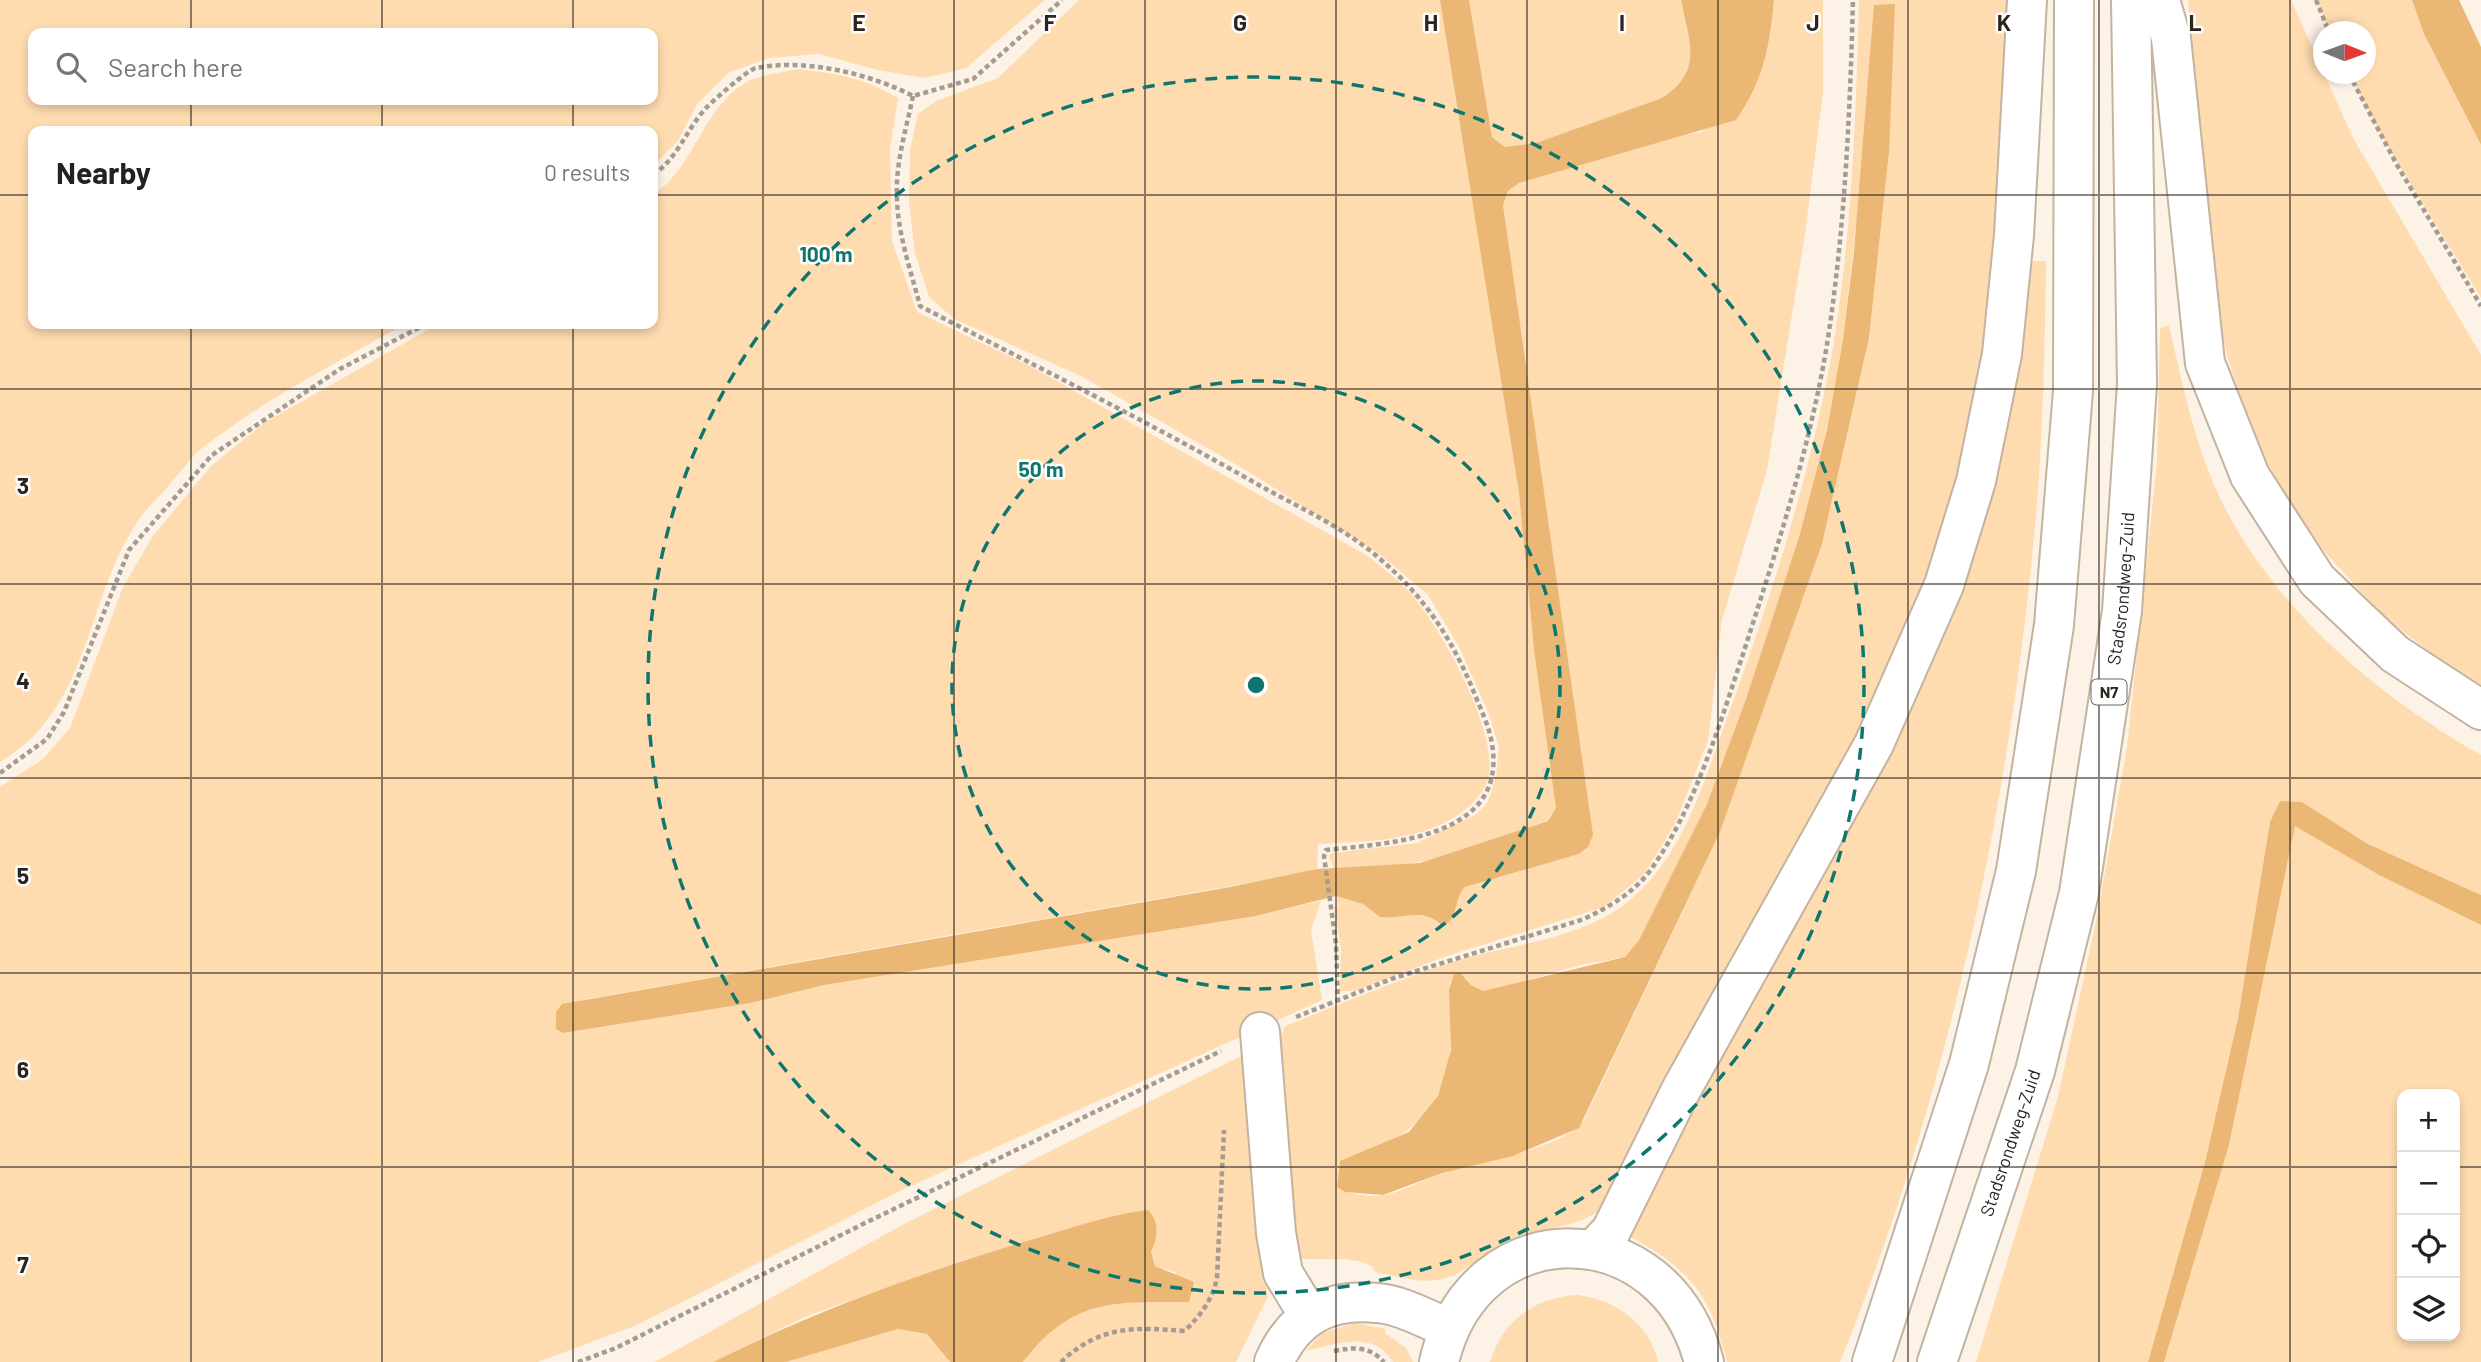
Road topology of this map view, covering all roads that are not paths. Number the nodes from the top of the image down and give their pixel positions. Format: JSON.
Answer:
{"nodes":[{"id":1,"x":2027,"y":0,"type":"edge"},
{"id":2,"x":2074,"y":0,"type":"edge"},
{"id":3,"x":2131,"y":0,"type":"edge"},
{"id":4,"x":2160,"y":0,"type":"edge"},
{"id":5,"x":2481,"y":710,"type":"edge"},
{"id":6,"x":1260,"y":1032,"type":"dead end"},
{"id":7,"x":1593,"y":1250,"type":"junction"},
{"id":8,"x":1310,"y":1316,"type":"junction"},
{"id":9,"x":1444,"y":1345,"type":"edge"},
{"id":10,"x":1274,"y":1362,"type":"edge"},
{"id":11,"x":1704,"y":1362,"type":"edge"},
{"id":12,"x":1872,"y":1362,"type":"edge"},
{"id":13,"x":1937,"y":1362,"type":"edge"}],
"edges":[{"from":1,"to":7,"type":"main road"},
{"from":2,"to":12,"type":"main road"},
{"from":3,"to":13,"type":"main road","name":"Stadsrondweg-Zuid","number":"N7"},
{"from":4,"to":5,"type":"main road"},
{"from":6,"to":8,"type":"main road"},
{"from":7,"to":9,"type":"main road"},
{"from":7,"to":11,"type":"main road"},
{"from":8,"to":9,"type":"main road"},
{"from":8,"to":10,"type":"main road"}]}
